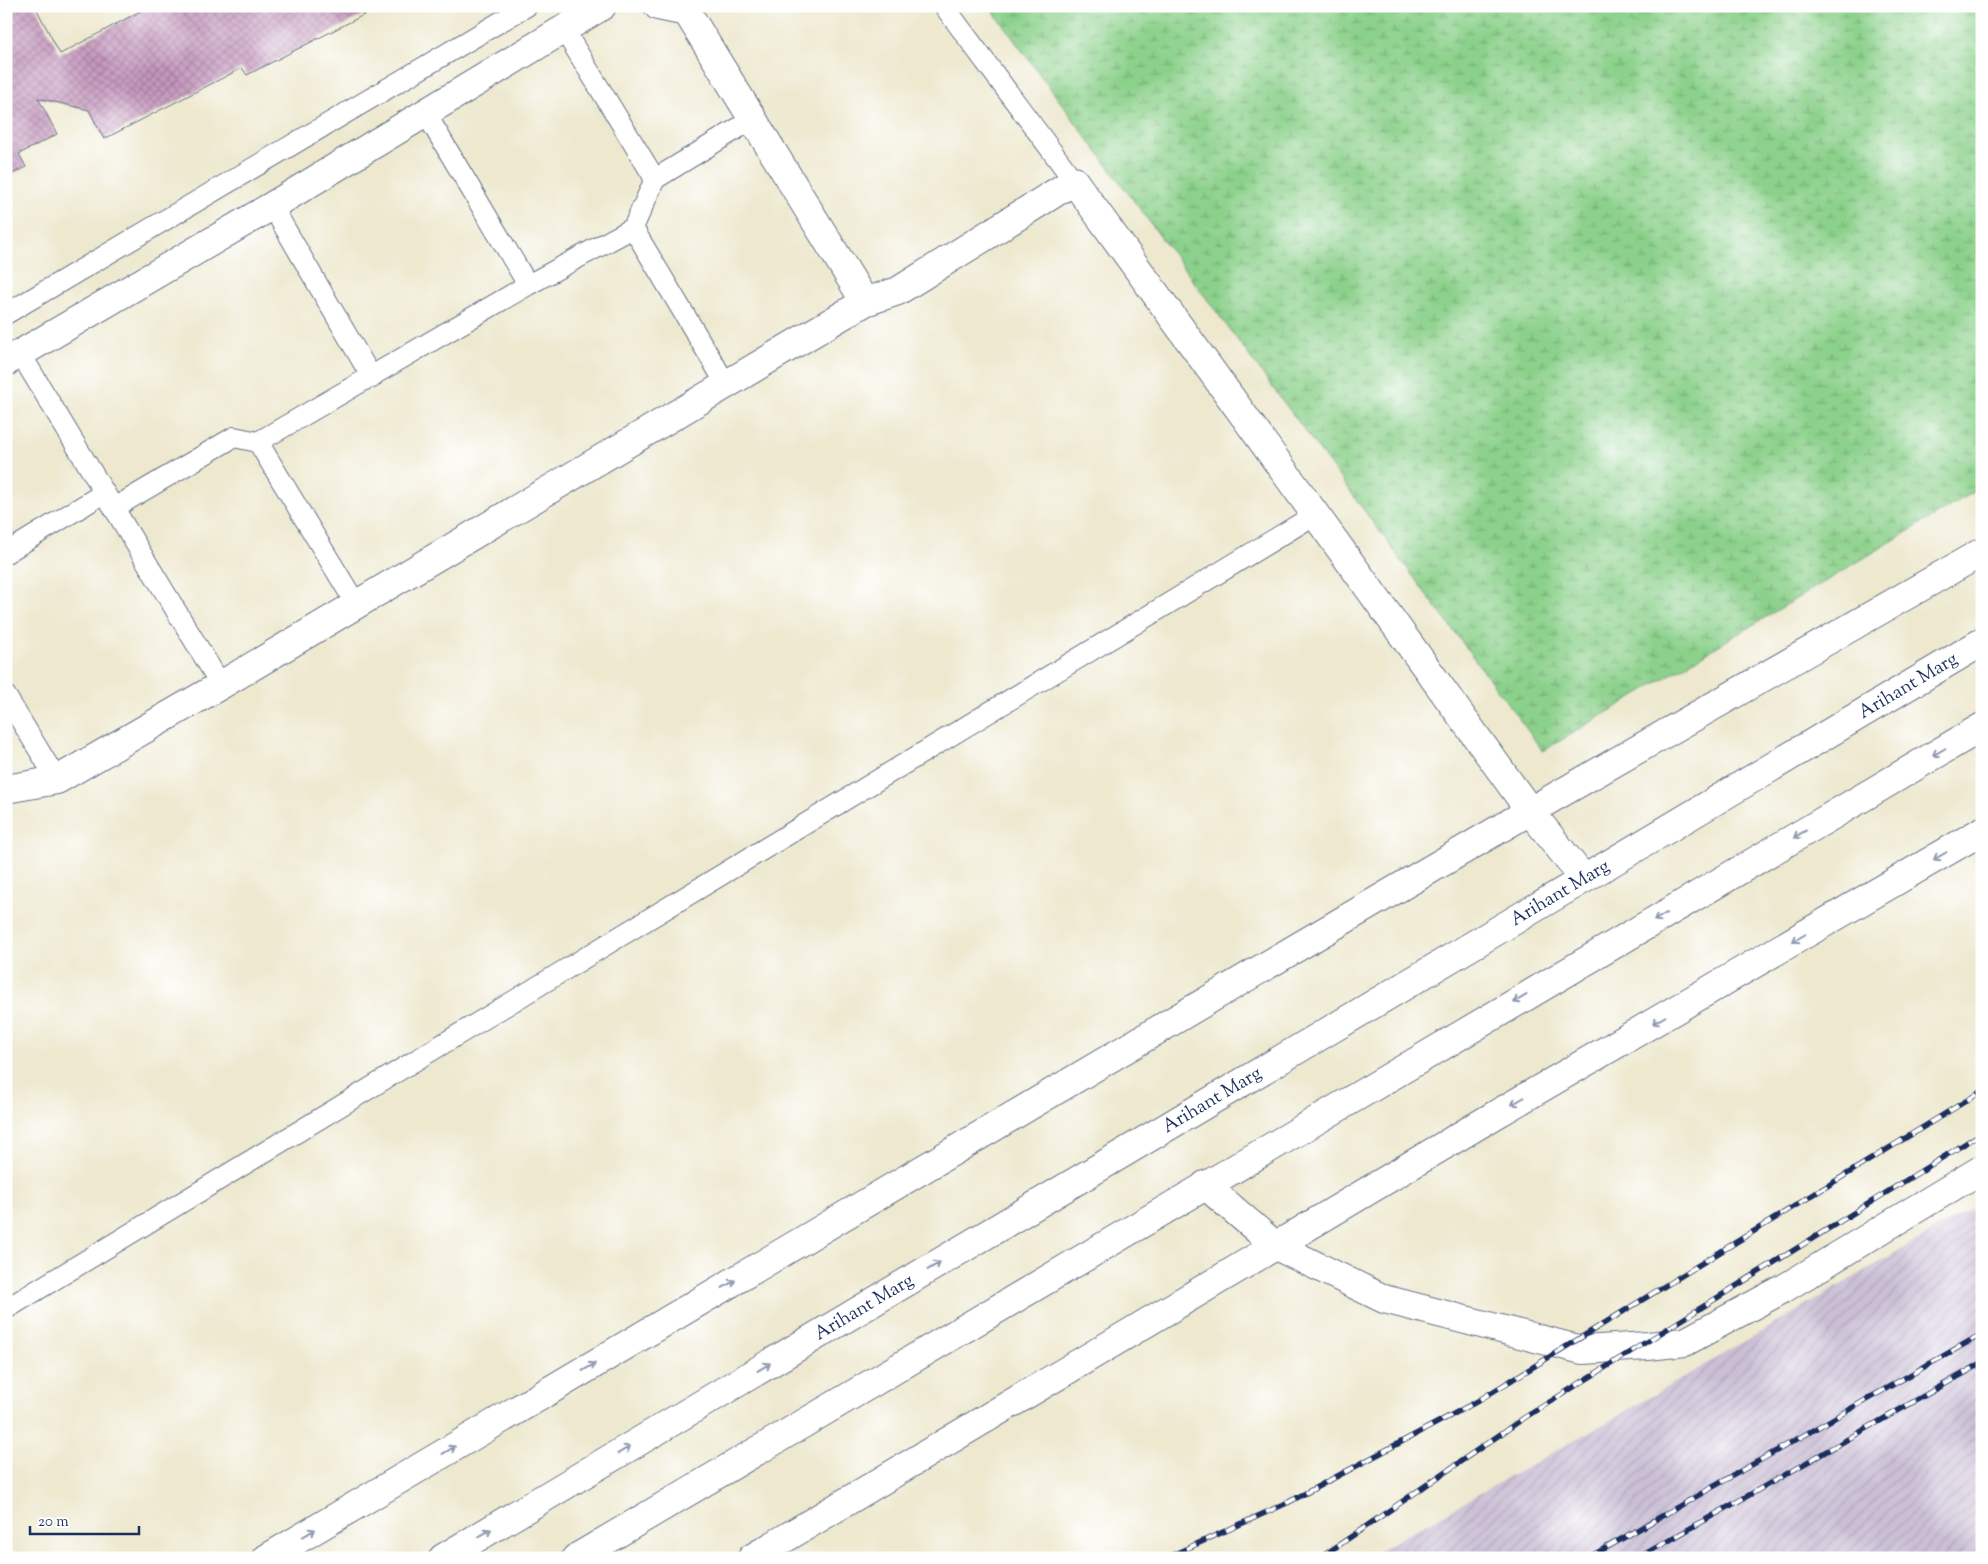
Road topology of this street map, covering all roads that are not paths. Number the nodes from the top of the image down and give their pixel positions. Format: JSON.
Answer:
{"nodes":[{"id":1,"x":527,"y":6,"type":"edge"},
{"id":2,"x":602,"y":6,"type":"edge"},
{"id":3,"x":658,"y":6,"type":"edge"},
{"id":4,"x":944,"y":6,"type":"edge"},
{"id":5,"x":564,"y":30,"type":"junction"},
{"id":6,"x":425,"y":112,"type":"junction"},
{"id":7,"x":753,"y":119,"type":"junction"},
{"id":8,"x":655,"y":178,"type":"junction"},
{"id":9,"x":1074,"y":181,"type":"junction"},
{"id":10,"x":272,"y":206,"type":"junction"},
{"id":11,"x":633,"y":228,"type":"junction"},
{"id":12,"x":528,"y":285,"type":"junction"},
{"id":13,"x":865,"y":302,"type":"junction"},
{"id":14,"x":6,"y":314,"type":"edge"},
{"id":15,"x":13,"y":358,"type":"edge"},
{"id":16,"x":372,"y":378,"type":"junction"},
{"id":17,"x":726,"y":384,"type":"junction"},
{"id":18,"x":258,"y":442,"type":"junction"},
{"id":19,"x":109,"y":500,"type":"junction"},
{"id":20,"x":1316,"y":514,"type":"junction"},
{"id":21,"x":1982,"y":552,"type":"edge"},
{"id":22,"x":6,"y":553,"type":"edge"},
{"id":23,"x":356,"y":604,"type":"junction"},
{"id":24,"x":1982,"y":642,"type":"edge"},
{"id":25,"x":221,"y":685,"type":"junction"},
{"id":26,"x":6,"y":696,"type":"edge"},
{"id":27,"x":1982,"y":727,"type":"edge"},
{"id":28,"x":58,"y":780,"type":"junction"},
{"id":29,"x":6,"y":789,"type":"edge"},
{"id":30,"x":1530,"y":811,"type":"junction"},
{"id":31,"x":1982,"y":831,"type":"edge"},
{"id":32,"x":1584,"y":879,"type":"junction"},
{"id":33,"x":1982,"y":1169,"type":"edge"},
{"id":34,"x":1205,"y":1185,"type":"junction"},
{"id":35,"x":1276,"y":1246,"type":"junction"},
{"id":36,"x":6,"y":1309,"type":"edge"},
{"id":37,"x":267,"y":1558,"type":"edge"},
{"id":38,"x":443,"y":1558,"type":"edge"},
{"id":39,"x":576,"y":1558,"type":"edge"},
{"id":40,"x":752,"y":1558,"type":"edge"}],
"edges":[{"from":1,"to":14,"type":"lane"},
{"from":2,"to":5,"type":"street"},
{"from":3,"to":7,"type":"street"},
{"from":4,"to":9,"type":"lane"},
{"from":5,"to":6,"type":"street"},
{"from":5,"to":8,"type":"lane"},
{"from":6,"to":10,"type":"street"},
{"from":6,"to":12,"type":"lane"},
{"from":7,"to":8,"type":"lane"},
{"from":7,"to":13,"type":"street"},
{"from":8,"to":11,"type":"lane"},
{"from":9,"to":13,"type":"street"},
{"from":9,"to":20,"type":"street"},
{"from":10,"to":15,"type":"street"},
{"from":10,"to":16,"type":"lane"},
{"from":11,"to":12,"type":"lane"},
{"from":11,"to":17,"type":"lane"},
{"from":12,"to":16,"type":"lane"},
{"from":13,"to":17,"type":"street"},
{"from":15,"to":19,"type":"lane"},
{"from":16,"to":18,"type":"lane"},
{"from":17,"to":23,"type":"street"},
{"from":18,"to":19,"type":"lane"},
{"from":18,"to":23,"type":"lane"},
{"from":19,"to":22,"type":"lane"},
{"from":19,"to":25,"type":"lane"},
{"from":20,"to":30,"type":"street"},
{"from":20,"to":36,"type":"lane"},
{"from":21,"to":30,"type":"street"},
{"from":23,"to":25,"type":"street"},
{"from":24,"to":32,"type":"street","name":"Arihant Marg"},
{"from":25,"to":28,"type":"street"},
{"from":26,"to":28,"type":"lane"},
{"from":27,"to":34,"type":"street","one_way":true},
{"from":28,"to":29,"type":"street"},
{"from":30,"to":32,"type":"street"},
{"from":37,"to":30,"type":"street","one_way":true},
{"from":31,"to":35,"type":"street","one_way":true},
{"from":38,"to":32,"type":"street","name":"Arihant Marg","one_way":true},
{"from":33,"to":35,"type":"street"},
{"from":34,"to":35,"type":"street"},
{"from":34,"to":39,"type":"street"},
{"from":35,"to":40,"type":"street"}]}
